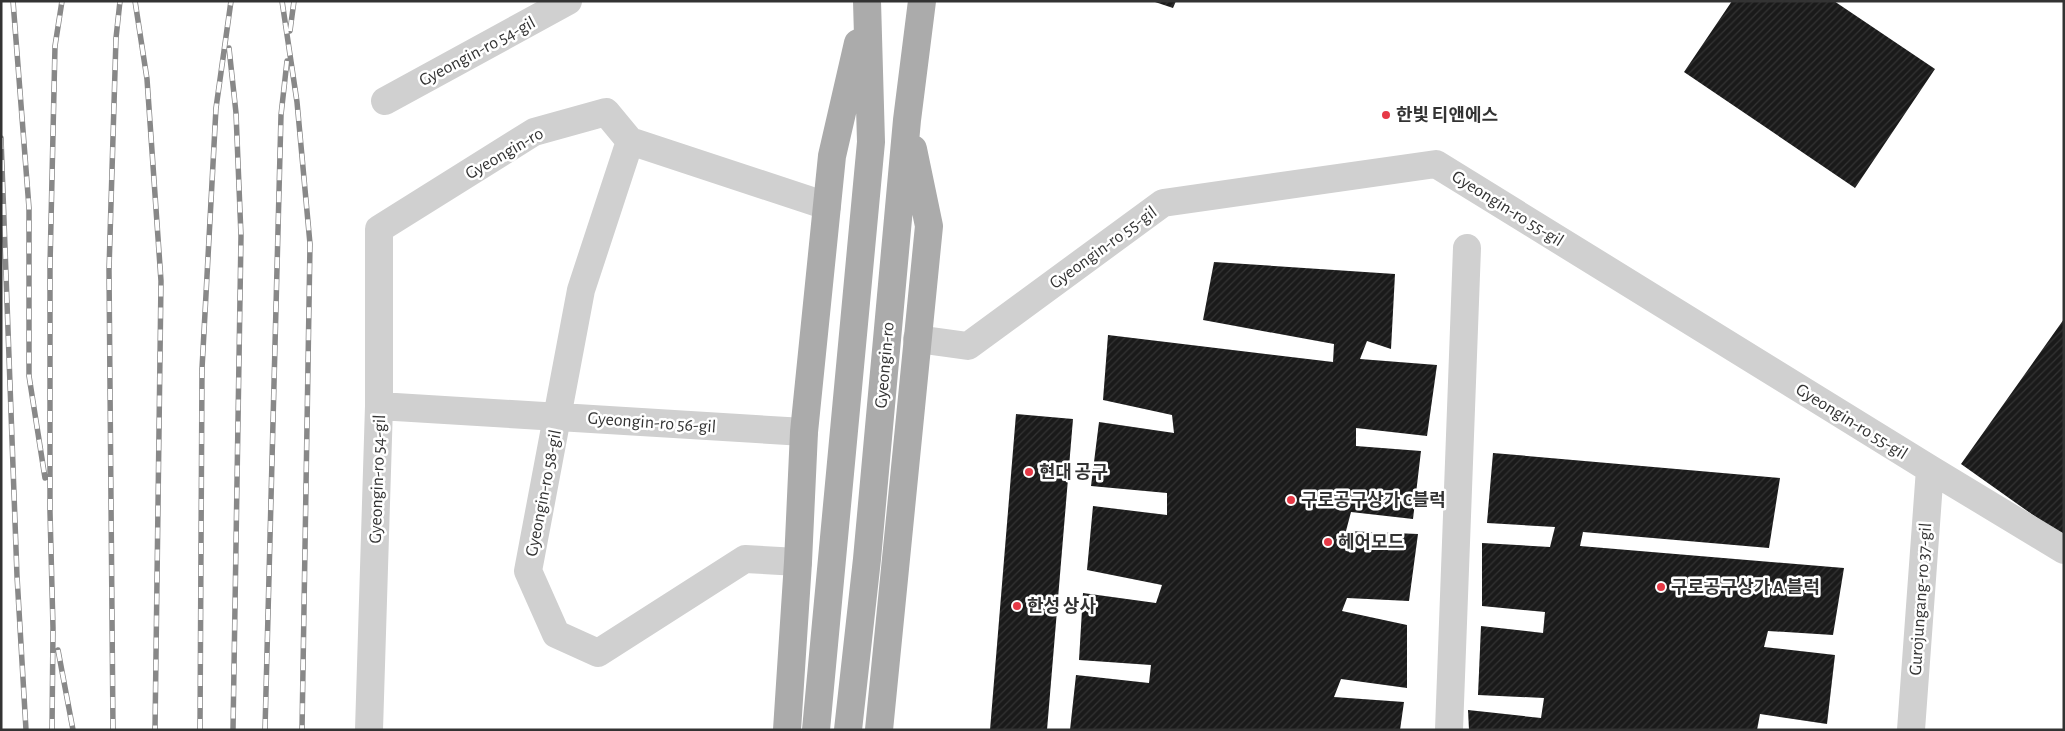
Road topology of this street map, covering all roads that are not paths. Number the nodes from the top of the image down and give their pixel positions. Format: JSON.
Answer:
{"nodes":[{"id":1,"x":568,"y":1,"type":"edge"},
{"id":2,"x":922,"y":1,"type":"edge"},
{"id":3,"x":867,"y":4,"type":"edge"},
{"id":4,"x":385,"y":101,"type":"dead end"},
{"id":5,"x":907,"y":120,"type":"junction"},
{"id":6,"x":630,"y":142,"type":"junction"},
{"id":7,"x":827,"y":206,"type":"junction"},
{"id":8,"x":379,"y":229,"type":"joint"},
{"id":9,"x":1467,"y":248,"type":"dead end"},
{"id":10,"x":917,"y":339,"type":"junction"},
{"id":11,"x":379,"y":406,"type":"junction"},
{"id":12,"x":558,"y":416,"type":"junction"},
{"id":13,"x":804,"y":432,"type":"junction"},
{"id":14,"x":1930,"y":469,"type":"junction"},
{"id":15,"x":2064,"y":550,"type":"edge"},
{"id":16,"x":798,"y":562,"type":"junction"},
{"id":17,"x":369,"y":730,"type":"edge"},
{"id":18,"x":787,"y":730,"type":"edge"},
{"id":19,"x":816,"y":730,"type":"edge"},
{"id":20,"x":848,"y":730,"type":"edge"},
{"id":21,"x":879,"y":730,"type":"edge"},
{"id":22,"x":1448,"y":730,"type":"edge"},
{"id":23,"x":1911,"y":730,"type":"edge"}],
"edges":[{"from":1,"to":4,"type":"street","name":"Gyeongin-ro 54-gil"},
{"from":2,"to":5,"type":"main road","name":"Gyeongin-ro"},
{"from":3,"to":7,"type":"main road"},
{"from":3,"to":19,"type":"main road","name":"Gyeongin-ro"},
{"from":5,"to":10,"type":"main road"},
{"from":5,"to":20,"type":"main road","name":"Gyeongin-ro"},
{"from":6,"to":7,"type":"street"},
{"from":6,"to":8,"type":"street","name":"Gyeongin-ro"},
{"from":6,"to":12,"type":"street","name":"Gyeongin-ro 58-gil"},
{"from":7,"to":13,"type":"main road"},
{"from":8,"to":11,"type":"street","name":"Gyeongin-ro 54-gil"},
{"from":9,"to":22,"type":"street"},
{"from":10,"to":14,"type":"street","name":"Gyeongin-ro 55-gil"},
{"from":10,"to":21,"type":"main road"},
{"from":11,"to":12,"type":"street","name":"Gyeongin-ro 56-gil"},
{"from":11,"to":17,"type":"street","name":"Gyeongin-ro 54-gil"},
{"from":12,"to":13,"type":"street","name":"Gyeongin-ro 56-gil"},
{"from":12,"to":16,"type":"street","name":"Gyeongin-ro 58-gil"},
{"from":13,"to":16,"type":"main road"},
{"from":14,"to":15,"type":"street","name":"Gyeongin-ro 55-gil"},
{"from":14,"to":23,"type":"street","name":"Gurojungang-ro 37-gil"},
{"from":16,"to":18,"type":"main road"}]}
